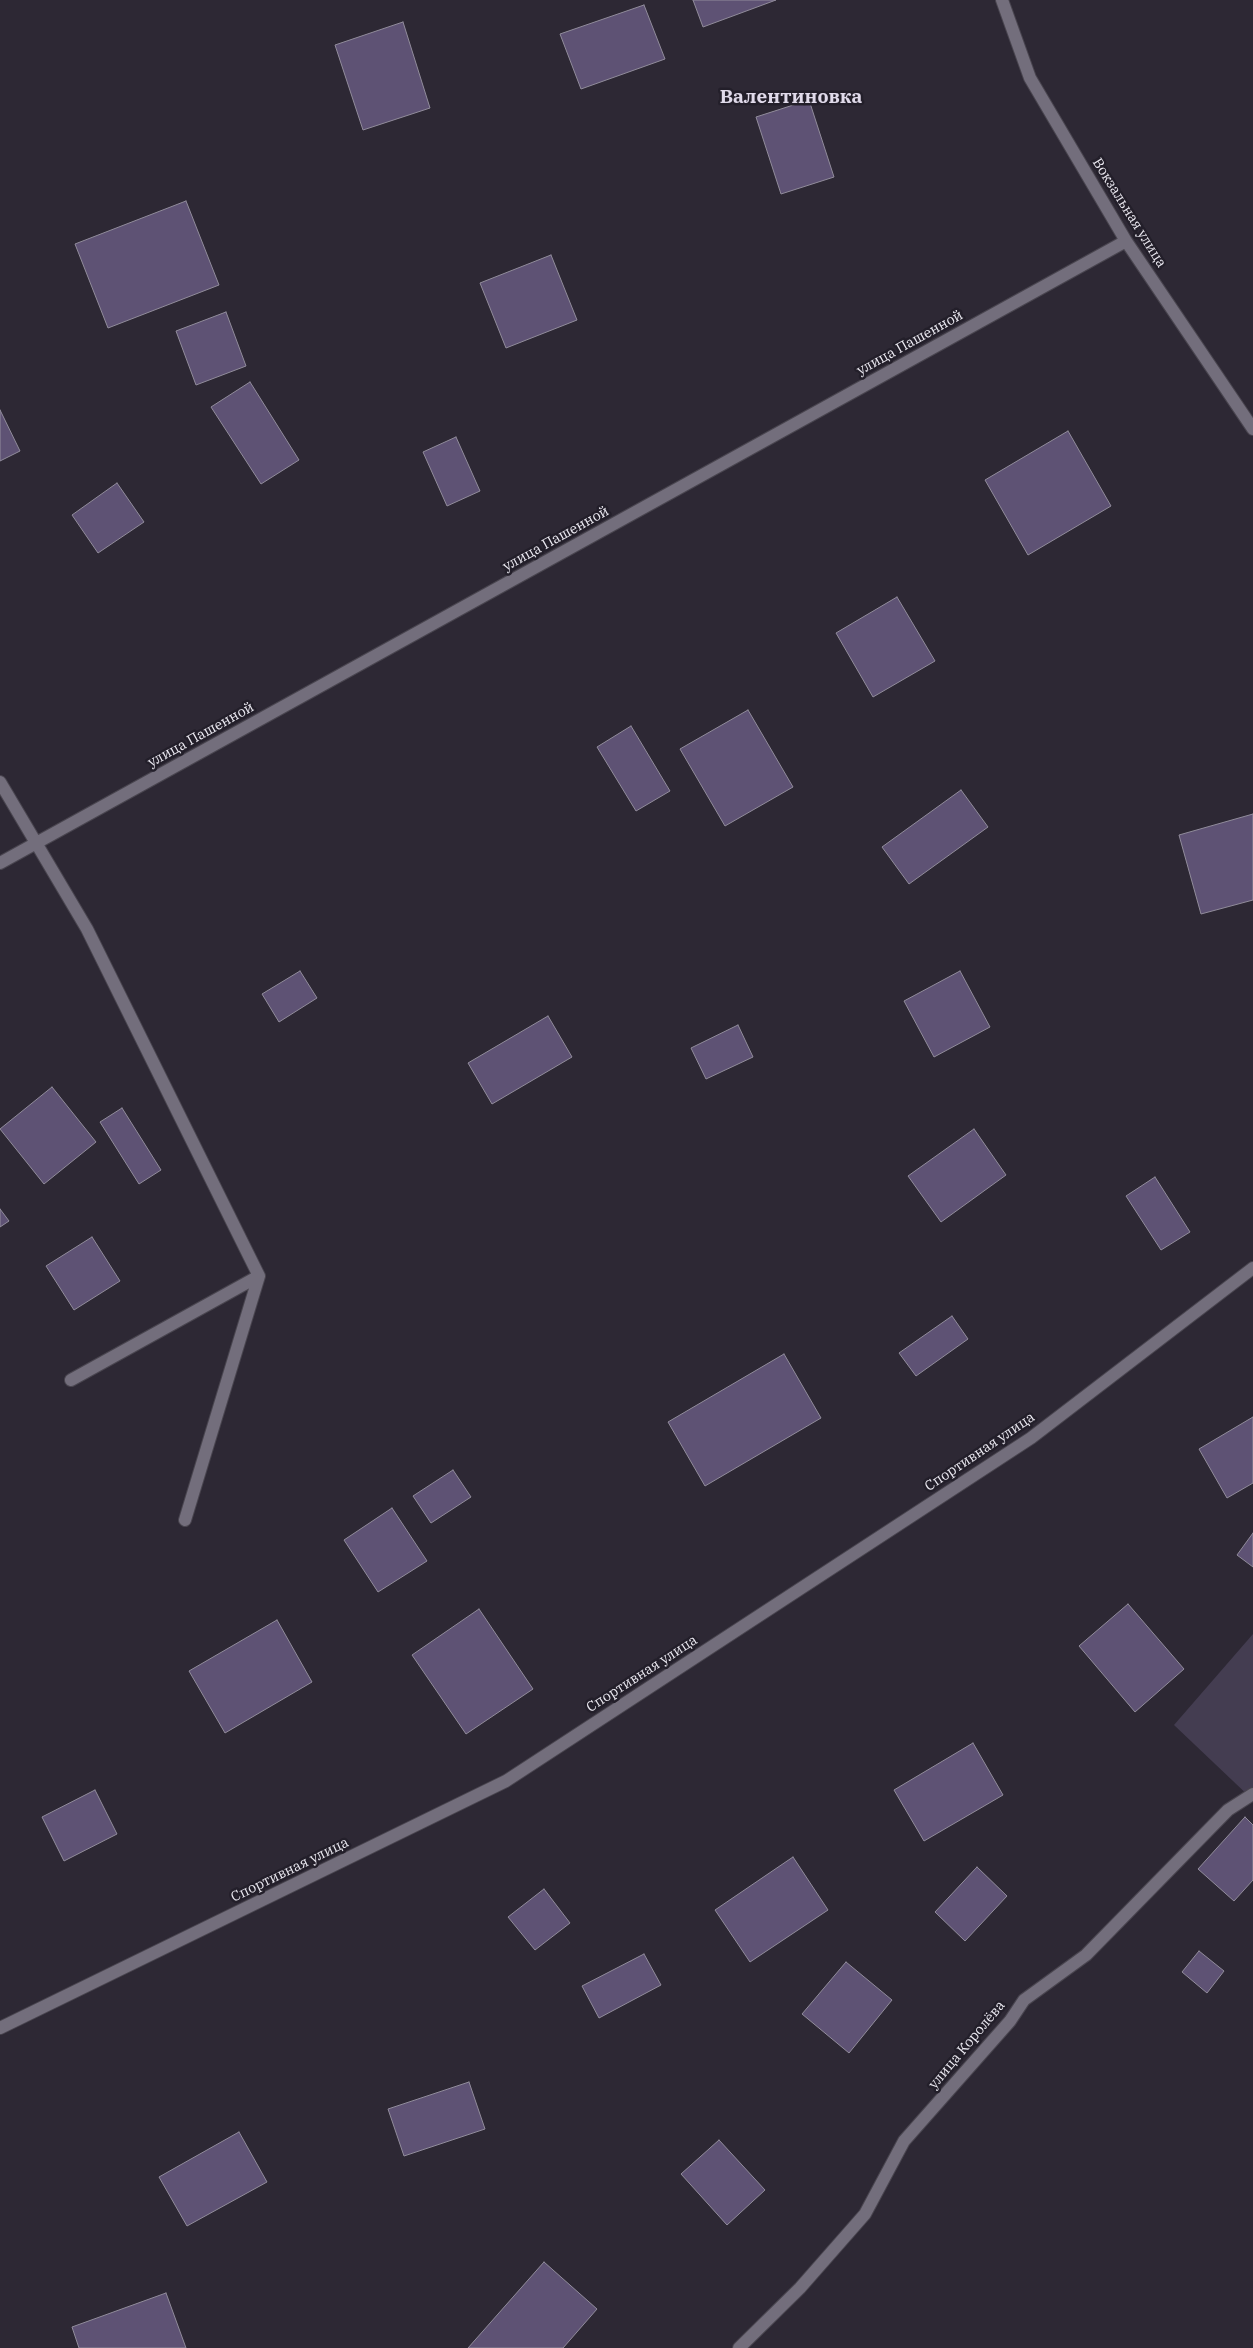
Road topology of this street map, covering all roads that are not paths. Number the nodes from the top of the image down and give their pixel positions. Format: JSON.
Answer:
{"nodes":[{"id":1,"x":1002,"y":0,"type":"edge"},
{"id":2,"x":1126,"y":242,"type":"junction"},
{"id":3,"x":1253,"y":429,"type":"edge"},
{"id":4,"x":0,"y":782,"type":"edge"},
{"id":5,"x":36,"y":844,"type":"junction"},
{"id":6,"x":0,"y":863,"type":"edge"},
{"id":7,"x":1253,"y":1268,"type":"edge"},
{"id":8,"x":259,"y":1276,"type":"junction"},
{"id":9,"x":71,"y":1380,"type":"dead end"},
{"id":10,"x":185,"y":1520,"type":"dead end"},
{"id":11,"x":1253,"y":1794,"type":"edge"},
{"id":12,"x":0,"y":2028,"type":"edge"},
{"id":13,"x":739,"y":2348,"type":"edge"}],
"edges":[{"from":1,"to":2,"type":"street","name":"Вокзальная улица"},
{"from":2,"to":3,"type":"street","name":"Вокзальная улица"},
{"from":2,"to":5,"type":"street","name":"улица Пашенной"},
{"from":4,"to":5,"type":"street"},
{"from":5,"to":6,"type":"street","name":"улица Пашенной"},
{"from":5,"to":8,"type":"street"},
{"from":7,"to":12,"type":"street","name":"Спортивная улица"},
{"from":8,"to":9,"type":"street"},
{"from":8,"to":10,"type":"street"},
{"from":11,"to":13,"type":"street","name":"улица Королёва"}]}
